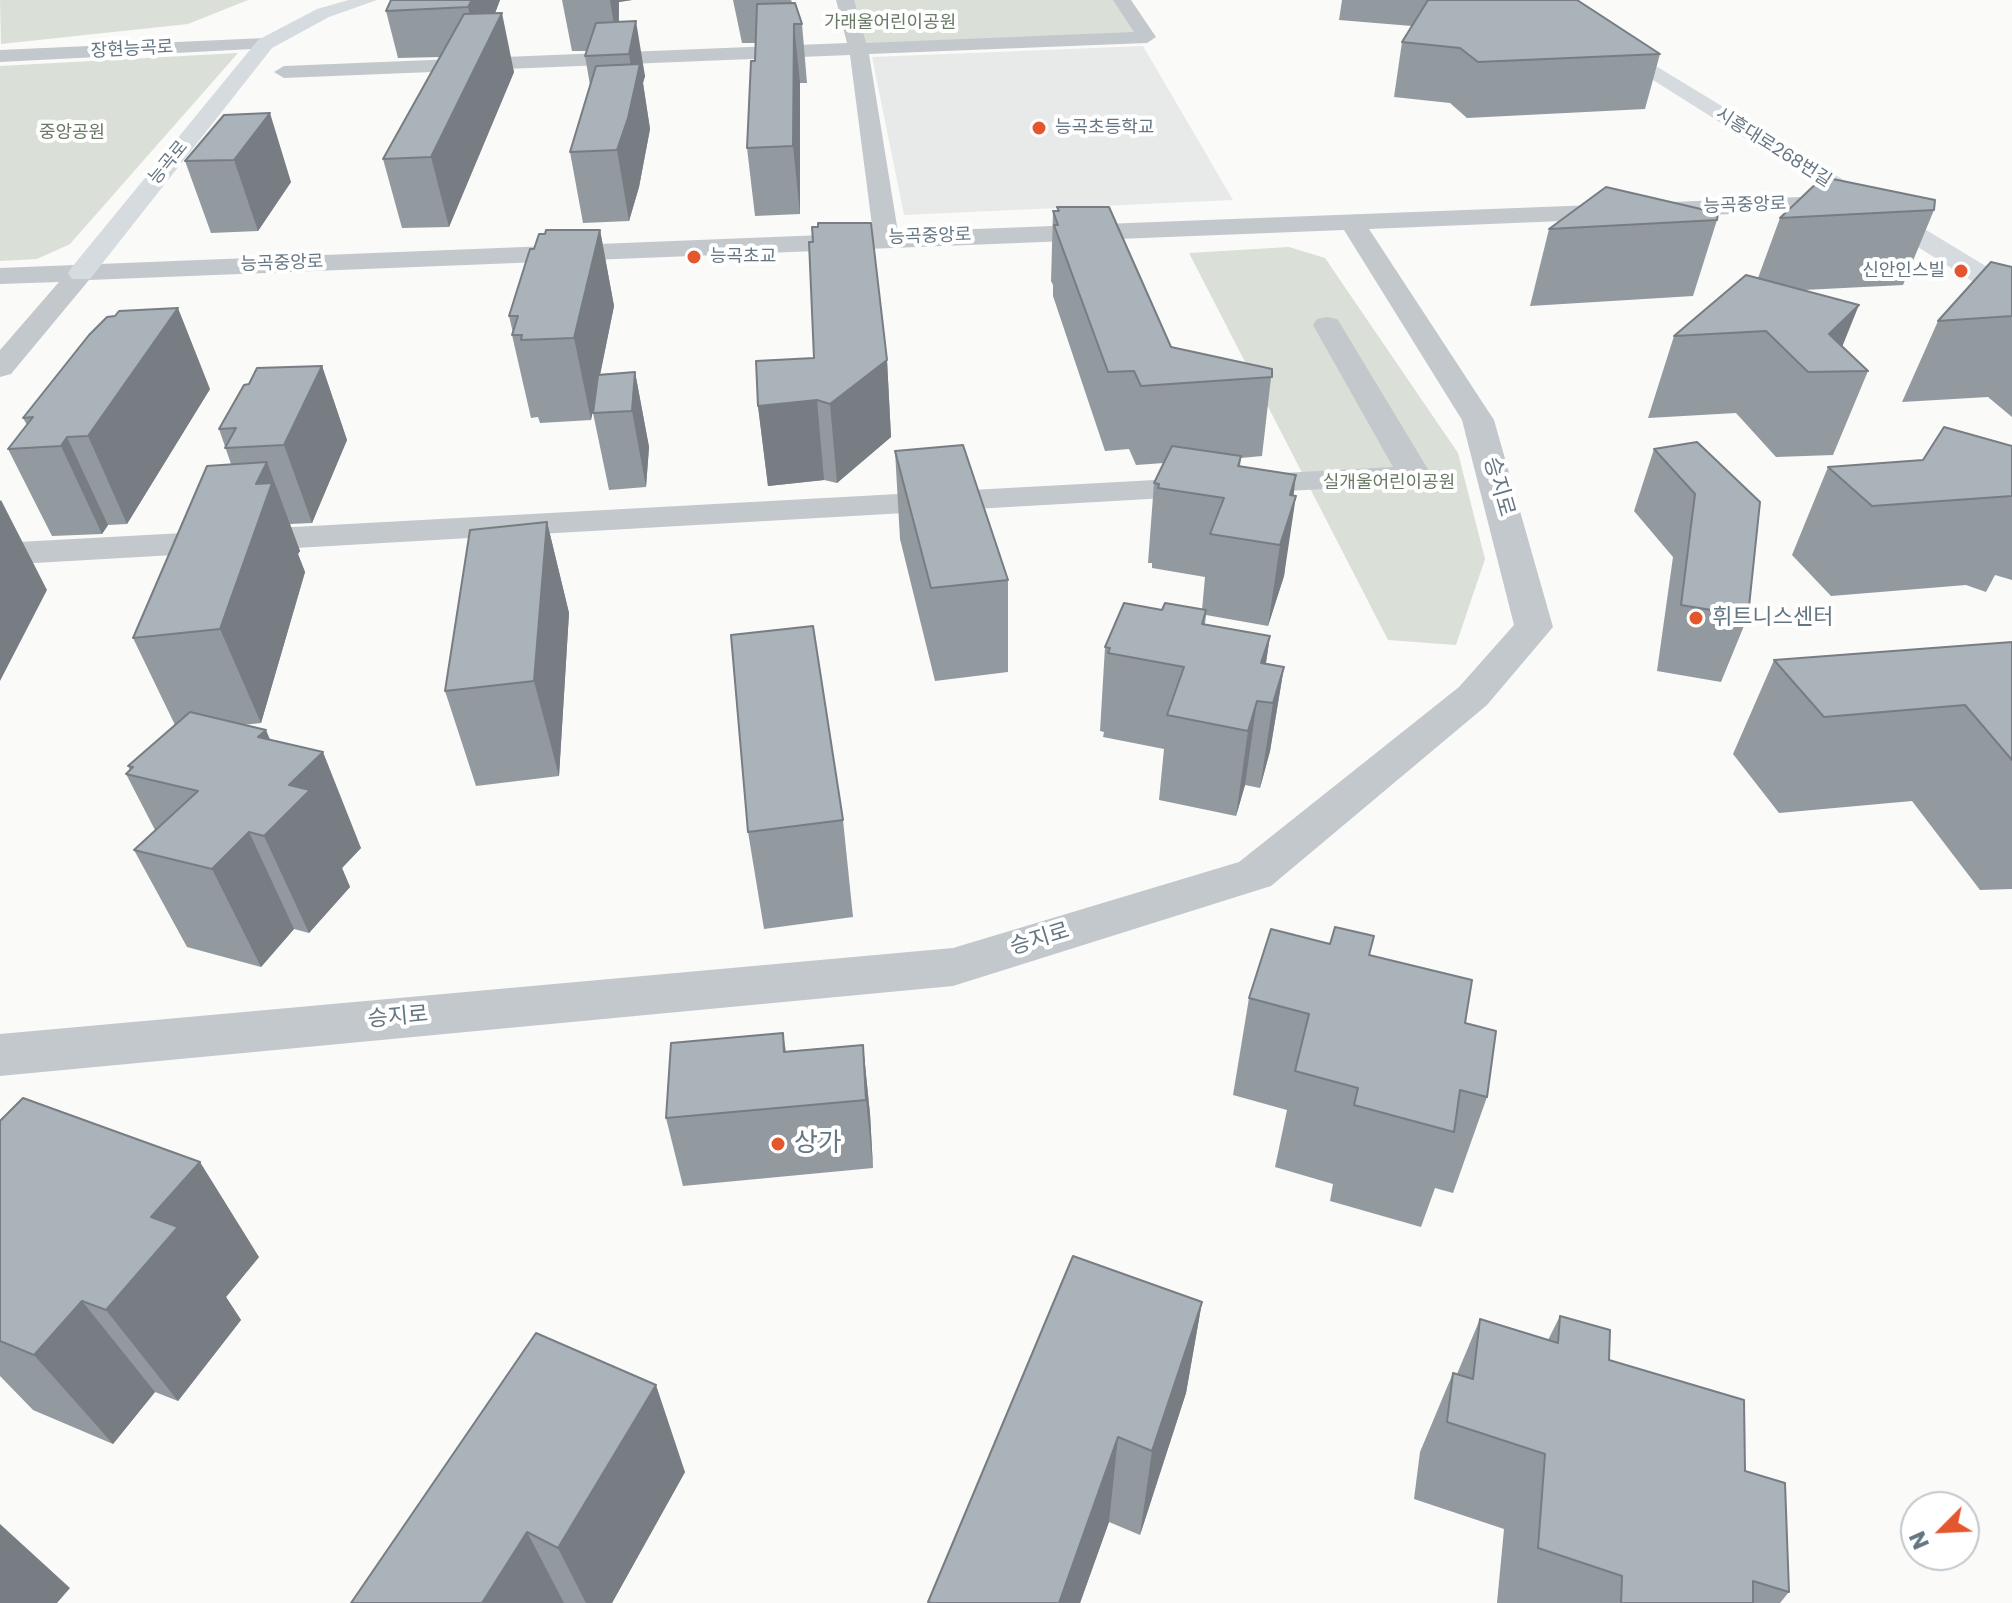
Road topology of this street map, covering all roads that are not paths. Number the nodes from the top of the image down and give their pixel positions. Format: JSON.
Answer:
{"nodes":[{"id":1,"x":368,"y":0,"type":"edge"},
{"id":2,"x":845,"y":0,"type":"edge"},
{"id":3,"x":1122,"y":0,"type":"edge"},
{"id":4,"x":1535,"y":0,"type":"edge"},
{"id":5,"x":265,"y":44,"type":"junction"},
{"id":6,"x":859,"y":51,"type":"junction"},
{"id":7,"x":0,"y":56,"type":"edge"},
{"id":8,"x":284,"y":72,"type":"dead end"},
{"id":9,"x":1860,"y":202,"type":"junction"},
{"id":10,"x":1352,"y":222,"type":"junction"},
{"id":11,"x":886,"y":239,"type":"junction"},
{"id":12,"x":81,"y":273,"type":"junction"},
{"id":13,"x":0,"y":276,"type":"edge"},
{"id":14,"x":2012,"y":294,"type":"edge"},
{"id":15,"x":1327,"y":325,"type":"dead end"},
{"id":16,"x":0,"y":368,"type":"edge"},
{"id":17,"x":0,"y":554,"type":"edge"},
{"id":18,"x":0,"y":1055,"type":"edge"}],
"edges":[{"from":1,"to":5,"type":"main road","name":"능곡로"},
{"from":2,"to":6,"type":"street"},
{"from":3,"to":6,"type":"street"},
{"from":4,"to":9,"type":"main road","name":"시흥대로268번길"},
{"from":5,"to":7,"type":"street","name":"장현능곡로"},
{"from":5,"to":12,"type":"main road","name":"능곡로"},
{"from":6,"to":8,"type":"street"},
{"from":6,"to":11,"type":"street"},
{"from":9,"to":10,"type":"street","name":"능곡중앙로"},
{"from":9,"to":14,"type":"main road","name":"시흥대로268번길"},
{"from":10,"to":11,"type":"street","name":"능곡중앙로"},
{"from":10,"to":18,"type":"street","name":"승지로"},
{"from":11,"to":12,"type":"street","name":"능곡중앙로"},
{"from":12,"to":13,"type":"street","name":"능곡중앙로"},
{"from":12,"to":16,"type":"street","name":"능곡로"},
{"from":15,"to":17,"type":"street"}]}
